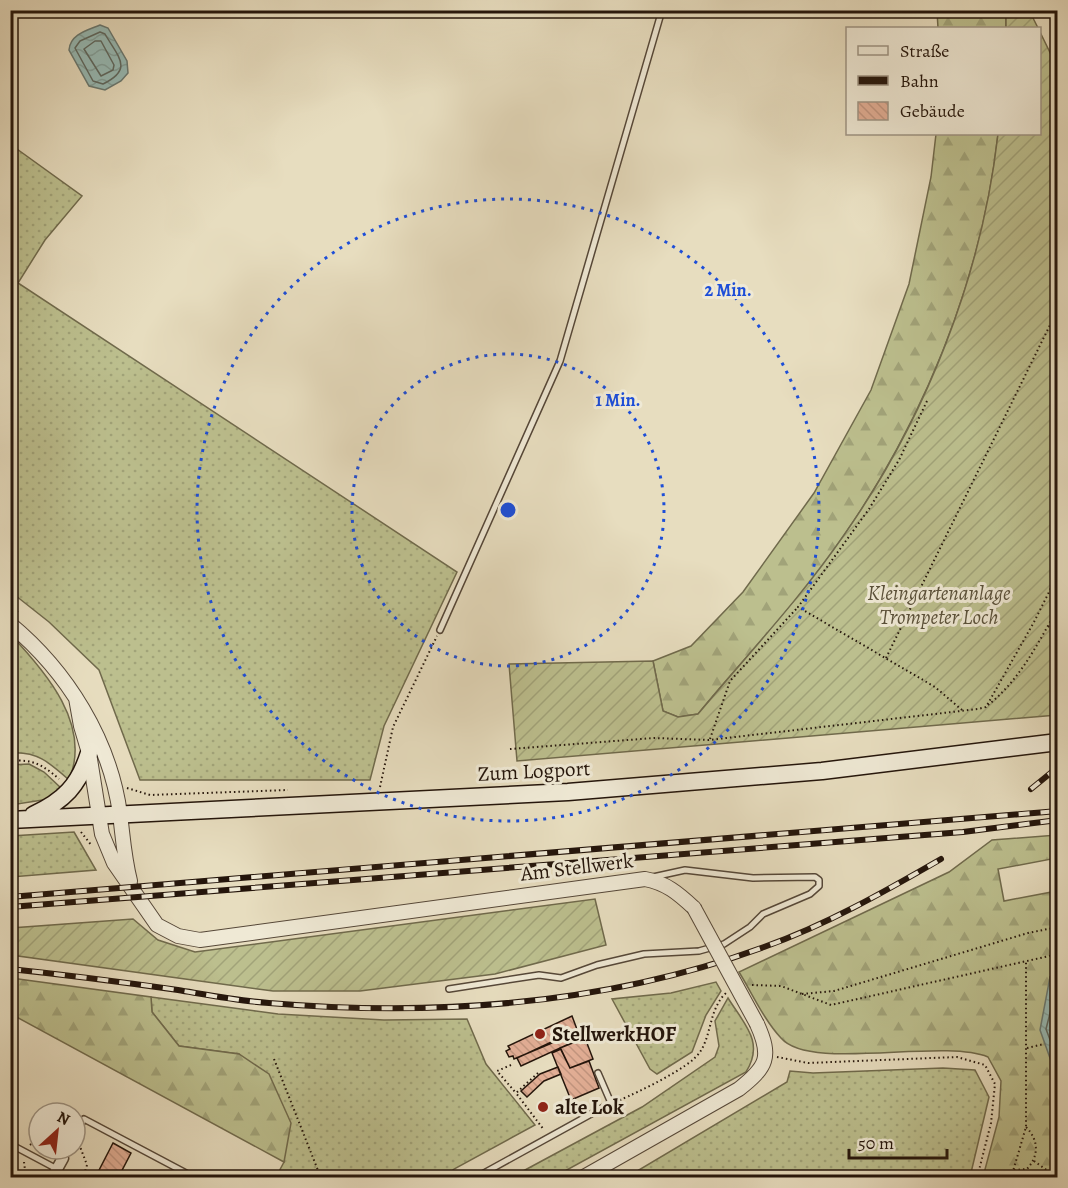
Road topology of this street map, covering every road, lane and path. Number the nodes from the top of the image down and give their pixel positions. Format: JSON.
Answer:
{"nodes":[{"id":1,"x":662,"y":10,"type":"edge"},
{"id":2,"x":1058,"y":321,"type":"edge"},
{"id":3,"x":927,"y":400,"type":"dead end"},
{"id":4,"x":1058,"y":574,"type":"edge"},
{"id":5,"x":798,"y":607,"type":"junction"},
{"id":6,"x":1058,"y":608,"type":"edge"},
{"id":7,"x":10,"y":624,"type":"edge"},
{"id":8,"x":1048,"y":626,"type":"junction"},
{"id":9,"x":440,"y":630,"type":"joint"},
{"id":10,"x":1058,"y":632,"type":"edge"},
{"id":11,"x":886,"y":658,"type":"junction"},
{"id":12,"x":76,"y":698,"type":"junction"},
{"id":13,"x":986,"y":706,"type":"junction"},
{"id":14,"x":963,"y":711,"type":"junction"},
{"id":15,"x":710,"y":740,"type":"junction"},
{"id":16,"x":1058,"y":742,"type":"edge"},
{"id":17,"x":510,"y":749,"type":"dead end"},
{"id":18,"x":89,"y":753,"type":"junction"},
{"id":19,"x":10,"y":761,"type":"edge"},
{"id":20,"x":129,"y":788,"type":"dead end"},
{"id":21,"x":380,"y":788,"type":"dead end"},
{"id":22,"x":71,"y":789,"type":"junction"},
{"id":23,"x":293,"y":790,"type":"dead end"},
{"id":24,"x":120,"y":813,"type":"junction"},
{"id":25,"x":99,"y":815,"type":"junction"},
{"id":26,"x":17,"y":819,"type":"edge"},
{"id":27,"x":645,"y":879,"type":"junction"},
{"id":28,"x":130,"y":883,"type":"junction"},
{"id":29,"x":1058,"y":927,"type":"edge"},
{"id":30,"x":1058,"y":954,"type":"edge"},
{"id":31,"x":1026,"y":960,"type":"junction"},
{"id":32,"x":743,"y":988,"type":"dead end"},
{"id":33,"x":449,"y":989,"type":"dead end"},
{"id":34,"x":734,"y":991,"type":"dead end"},
{"id":35,"x":799,"y":994,"type":"junction"},
{"id":36,"x":1044,"y":1044,"type":"dead end"},
{"id":37,"x":1027,"y":1047,"type":"junction"},
{"id":38,"x":766,"y":1055,"type":"junction"},
{"id":39,"x":274,"y":1059,"type":"dead end"},
{"id":40,"x":511,"y":1065,"type":"dead end"},
{"id":41,"x":538,"y":1073,"type":"dead end"},
{"id":42,"x":598,"y":1073,"type":"dead end"},
{"id":43,"x":516,"y":1093,"type":"junction"},
{"id":44,"x":611,"y":1103,"type":"junction"},
{"id":45,"x":87,"y":1121,"type":"edge"},
{"id":46,"x":539,"y":1122,"type":"dead end"},
{"id":47,"x":1026,"y":1127,"type":"junction"},
{"id":48,"x":10,"y":1144,"type":"edge"},
{"id":49,"x":86,"y":1161,"type":"edge"},
{"id":50,"x":1034,"y":1161,"type":"junction"},
{"id":51,"x":1014,"y":1170,"type":"junction"},
{"id":52,"x":1048,"y":1171,"type":"dead end"},
{"id":53,"x":55,"y":1173,"type":"edge"},
{"id":54,"x":186,"y":1173,"type":"dead end"},
{"id":55,"x":83,"y":1178,"type":"edge"},
{"id":56,"x":321,"y":1178,"type":"edge"},
{"id":57,"x":475,"y":1178,"type":"edge"},
{"id":58,"x":582,"y":1178,"type":"edge"},
{"id":59,"x":977,"y":1178,"type":"edge"},
{"id":60,"x":1011,"y":1178,"type":"edge"}],
"edges":[{"from":1,"to":9,"type":"lane"},
{"from":2,"to":11,"type":"path"},
{"from":3,"to":5,"type":"path"},
{"from":4,"to":13,"type":"path"},
{"from":5,"to":11,"type":"path"},
{"from":5,"to":15,"type":"path"},
{"from":6,"to":8,"type":"path"},
{"from":7,"to":12,"type":"street","name":"Am Stellwerk"},
{"from":8,"to":10,"type":"path"},
{"from":8,"to":13,"type":"path"},
{"from":9,"to":21,"type":"path"},
{"from":11,"to":14,"type":"path"},
{"from":12,"to":18,"type":"street","name":"Am Stellwerk"},
{"from":12,"to":24,"type":"street","name":"Am Stellwerk"},
{"from":13,"to":14,"type":"path"},
{"from":14,"to":15,"type":"path"},
{"from":15,"to":17,"type":"path"},
{"from":16,"to":24,"type":"main road","name":"Zum Logport"},
{"from":18,"to":22,"type":"main road"},
{"from":18,"to":25,"type":"street","name":"Am Stellwerk"},
{"from":19,"to":22,"type":"path"},
{"from":20,"to":23,"type":"path"},
{"from":22,"to":26,"type":"main road"},
{"from":24,"to":25,"type":"main road","name":"Zum Logport"},
{"from":24,"to":28,"type":"street","name":"Am Stellwerk"},
{"from":25,"to":26,"type":"main road","name":"Zum Logport"},
{"from":25,"to":28,"type":"street","name":"Am Stellwerk"},
{"from":27,"to":28,"type":"street","name":"Am Stellwerk"},
{"from":27,"to":33,"type":"lane"},
{"from":27,"to":38,"type":"street","name":"Am Stellwerk","bridge":true},
{"from":29,"to":35,"type":"path"},
{"from":30,"to":31,"type":"path"},
{"from":31,"to":35,"type":"path"},
{"from":31,"to":37,"type":"path"},
{"from":32,"to":35,"type":"path"},
{"from":34,"to":44,"type":"path"},
{"from":36,"to":37,"type":"path"},
{"from":37,"to":47,"type":"path"},
{"from":38,"to":58,"type":"street"},
{"from":38,"to":59,"type":"path"},
{"from":39,"to":56,"type":"path"},
{"from":40,"to":43,"type":"path"},
{"from":41,"to":43,"type":"path"},
{"from":42,"to":44,"type":"lane"},
{"from":43,"to":46,"type":"path"},
{"from":44,"to":57,"type":"lane"},
{"from":45,"to":54,"type":"lane"},
{"from":47,"to":50,"type":"path"},
{"from":47,"to":51,"type":"path"},
{"from":48,"to":53,"type":"lane"},
{"from":49,"to":55,"type":"path"},
{"from":50,"to":51,"type":"path"},
{"from":50,"to":52,"type":"path"},
{"from":51,"to":60,"type":"path"}]}
